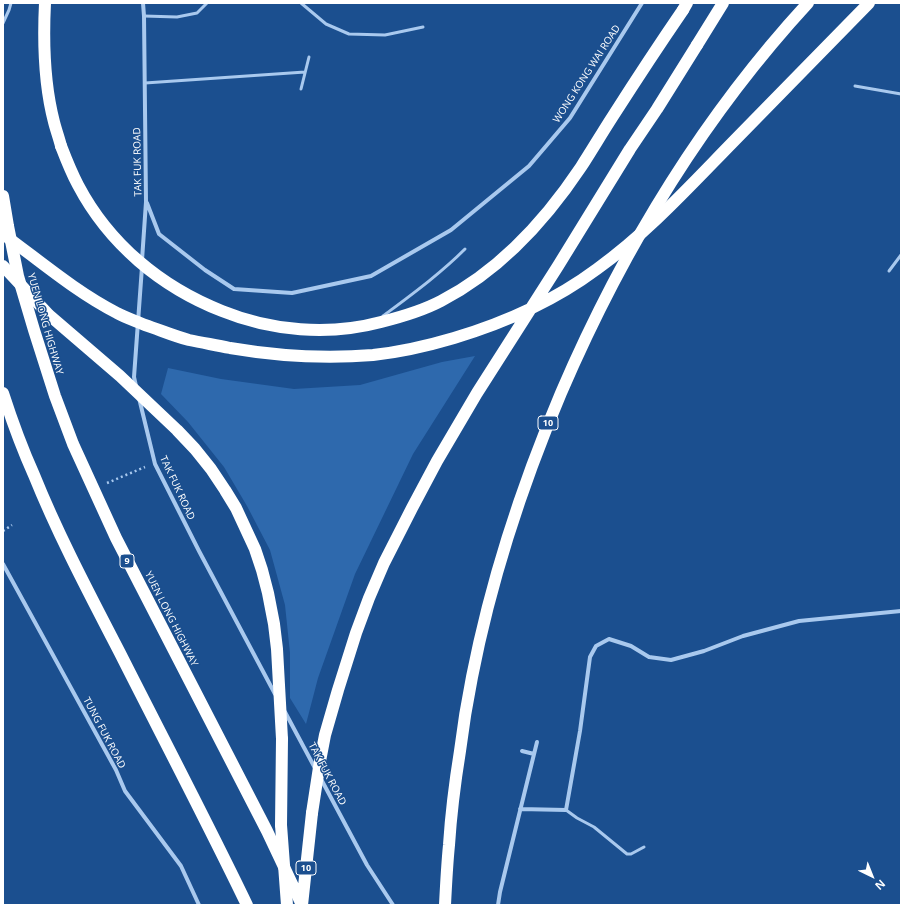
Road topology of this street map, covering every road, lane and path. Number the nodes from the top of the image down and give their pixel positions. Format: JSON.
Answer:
{"nodes":[{"id":1,"x":11,"y":3,"type":"edge"},
{"id":2,"x":45,"y":3,"type":"edge"},
{"id":3,"x":143,"y":3,"type":"edge"},
{"id":4,"x":207,"y":3,"type":"edge"},
{"id":5,"x":301,"y":3,"type":"edge"},
{"id":6,"x":642,"y":3,"type":"edge"},
{"id":7,"x":687,"y":3,"type":"edge"},
{"id":8,"x":723,"y":3,"type":"edge"},
{"id":9,"x":808,"y":3,"type":"edge"},
{"id":10,"x":869,"y":3,"type":"edge"},
{"id":11,"x":144,"y":16,"type":"junction"},
{"id":12,"x":3,"y":23,"type":"edge"},
{"id":13,"x":423,"y":27,"type":"dead end"},
{"id":14,"x":309,"y":57,"type":"dead end"},
{"id":15,"x":305,"y":72,"type":"junction"},
{"id":16,"x":145,"y":83,"type":"junction"},
{"id":17,"x":855,"y":86,"type":"dead end"},
{"id":18,"x":301,"y":89,"type":"dead end"},
{"id":19,"x":901,"y":94,"type":"edge"},
{"id":20,"x":3,"y":196,"type":"edge"},
{"id":21,"x":146,"y":202,"type":"junction"},
{"id":22,"x":3,"y":234,"type":"edge"},
{"id":23,"x":466,"y":249,"type":"dead end"},
{"id":24,"x":901,"y":255,"type":"edge"},
{"id":25,"x":3,"y":266,"type":"edge"},
{"id":26,"x":888,"y":271,"type":"dead end"},
{"id":27,"x":372,"y":324,"type":"junction"},
{"id":28,"x":3,"y":393,"type":"edge"},
{"id":29,"x":155,"y":464,"type":"junction"},
{"id":30,"x":107,"y":483,"type":"dead end"},
{"id":31,"x":12,"y":525,"type":"dead end"},
{"id":32,"x":3,"y":531,"type":"edge"},
{"id":33,"x":3,"y":564,"type":"edge"},
{"id":34,"x":901,"y":611,"type":"edge"},
{"id":35,"x":537,"y":742,"type":"dead end"},
{"id":36,"x":522,"y":751,"type":"dead end"},
{"id":37,"x":534,"y":754,"type":"junction"},
{"id":38,"x":520,"y":809,"type":"junction"},
{"id":39,"x":566,"y":810,"type":"junction"},
{"id":40,"x":644,"y":847,"type":"dead end"},
{"id":41,"x":199,"y":905,"type":"edge"},
{"id":42,"x":248,"y":905,"type":"edge"},
{"id":43,"x":287,"y":905,"type":"edge"},
{"id":44,"x":302,"y":905,"type":"edge"},
{"id":45,"x":393,"y":905,"type":"edge"},
{"id":46,"x":445,"y":905,"type":"edge"},
{"id":47,"x":498,"y":905,"type":"edge"}],
"edges":[{"from":1,"to":12,"type":"lane"},
{"from":2,"to":27,"type":"highway","bridge":true},
{"from":3,"to":11,"type":"street","name":"TAK FUK ROAD"},
{"from":4,"to":11,"type":"lane"},
{"from":5,"to":13,"type":"lane"},
{"from":6,"to":21,"type":"street","name":"WONG KONG WAI ROAD"},
{"from":7,"to":27,"type":"highway","bridge":true},
{"from":8,"to":44,"type":"highway","number":"10","bridge":true},
{"from":9,"to":46,"type":"highway","number":"10","bridge":true},
{"from":10,"to":22,"type":"highway","bridge":true},
{"from":11,"to":16,"type":"street","name":"TAK FUK ROAD"},
{"from":14,"to":15,"type":"lane"},
{"from":15,"to":16,"type":"lane"},
{"from":15,"to":18,"type":"lane"},
{"from":16,"to":21,"type":"street","name":"TAK FUK ROAD"},
{"from":17,"to":19,"type":"lane"},
{"from":20,"to":44,"type":"highway","name":"YUEN LONG HIGHWAY","number":"9"},
{"from":21,"to":29,"type":"street","name":"TAK FUK ROAD"},
{"from":23,"to":27,"type":"lane"},
{"from":24,"to":26,"type":"lane"},
{"from":25,"to":43,"type":"highway","bridge":true},
{"from":28,"to":42,"type":"highway"},
{"from":29,"to":30,"type":"path"},
{"from":29,"to":45,"type":"street","name":"TAK FUK ROAD"},
{"from":31,"to":32,"type":"path"},
{"from":33,"to":41,"type":"street","name":"TUNG FUK ROAD"},
{"from":34,"to":39,"type":"street"},
{"from":35,"to":37,"type":"street"},
{"from":36,"to":37,"type":"street"},
{"from":37,"to":38,"type":"street"},
{"from":38,"to":39,"type":"street"},
{"from":38,"to":47,"type":"street"},
{"from":39,"to":40,"type":"lane"}]}
